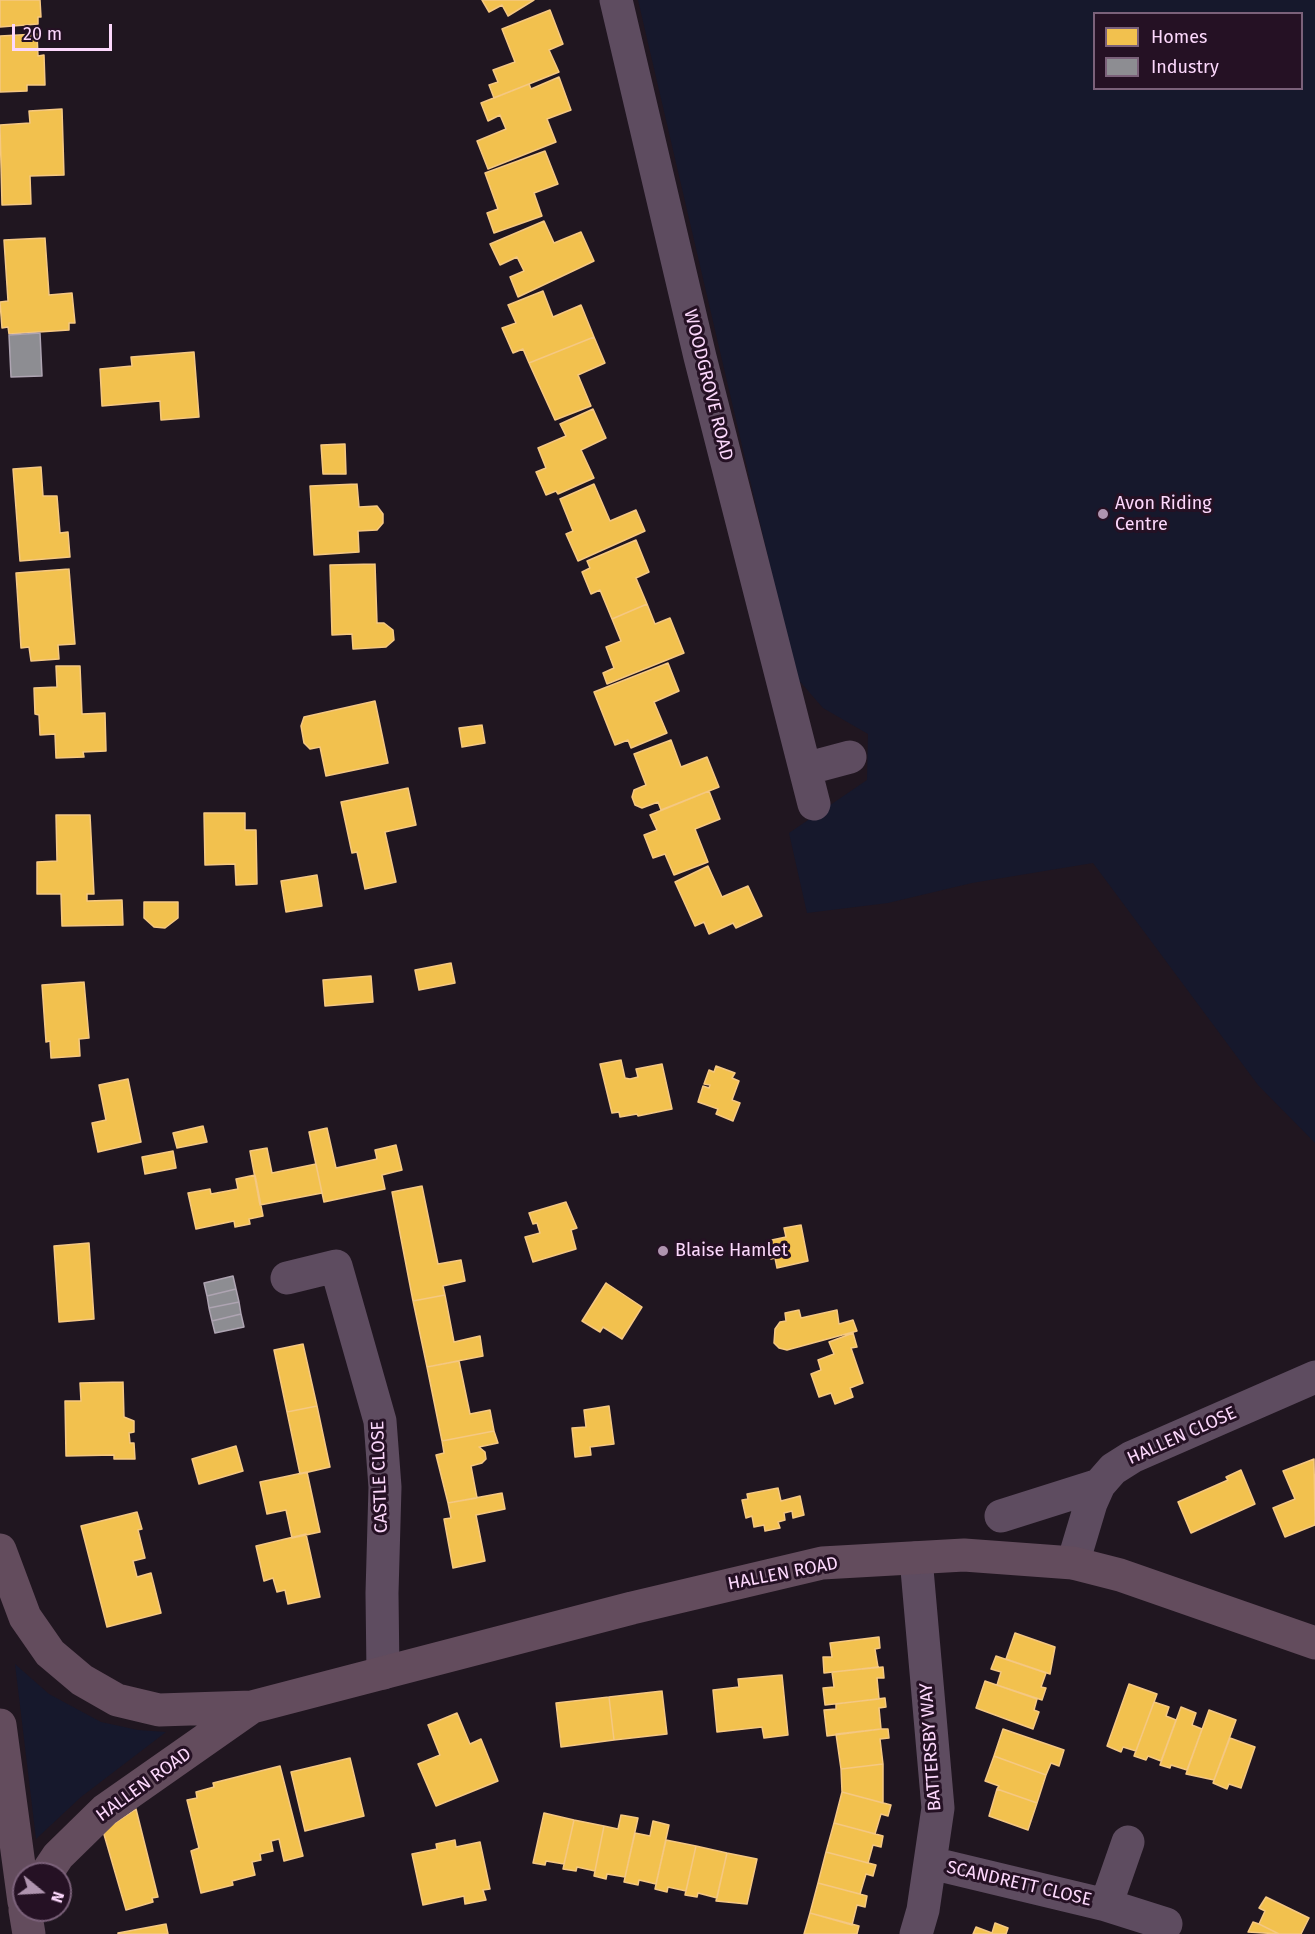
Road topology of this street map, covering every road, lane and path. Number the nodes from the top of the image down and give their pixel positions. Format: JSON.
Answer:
{"nodes":[{"id":1,"x":616,"y":0,"type":"edge"},
{"id":2,"x":850,"y":757,"type":"dead end"},
{"id":3,"x":805,"y":769,"type":"junction"},
{"id":4,"x":814,"y":804,"type":"dead end"},
{"id":5,"x":287,"y":1278,"type":"dead end"},
{"id":6,"x":1315,"y":1377,"type":"edge"},
{"id":7,"x":1099,"y":1485,"type":"junction"},
{"id":8,"x":1001,"y":1516,"type":"dead end"},
{"id":9,"x":0,"y":1550,"type":"edge"},
{"id":10,"x":916,"y":1558,"type":"junction"},
{"id":11,"x":1073,"y":1563,"type":"junction"},
{"id":12,"x":1315,"y":1644,"type":"edge"},
{"id":13,"x":383,"y":1673,"type":"junction"},
{"id":14,"x":252,"y":1707,"type":"junction"},
{"id":15,"x":0,"y":1725,"type":"edge"},
{"id":16,"x":1128,"y":1842,"type":"dead end"},
{"id":17,"x":19,"y":1862,"type":"edge"},
{"id":18,"x":54,"y":1862,"type":"edge"},
{"id":19,"x":931,"y":1863,"type":"junction"},
{"id":20,"x":1107,"y":1905,"type":"junction"},
{"id":21,"x":1166,"y":1924,"type":"dead end"},
{"id":22,"x":916,"y":1934,"type":"edge"}],
"edges":[{"from":1,"to":3,"type":"street","name":"WOODGROVE ROAD"},
{"from":2,"to":3,"type":"street"},
{"from":3,"to":4,"type":"street","name":"WOODGROVE ROAD"},
{"from":5,"to":13,"type":"street","name":"CASTLE CLOSE"},
{"from":6,"to":7,"type":"street","name":"HALLEN CLOSE"},
{"from":7,"to":8,"type":"street"},
{"from":7,"to":11,"type":"street","name":"HALLEN CLOSE"},
{"from":9,"to":14,"type":"main road","name":"HALLEN ROAD"},
{"from":10,"to":11,"type":"main road","name":"HALLEN ROAD"},
{"from":10,"to":13,"type":"main road","name":"HALLEN ROAD"},
{"from":10,"to":19,"type":"street","name":"BATTERSBY WAY"},
{"from":11,"to":12,"type":"main road","name":"HALLEN ROAD"},
{"from":13,"to":14,"type":"main road","name":"HALLEN ROAD"},
{"from":14,"to":18,"type":"main road","name":"HALLEN ROAD"},
{"from":15,"to":17,"type":"main road"},
{"from":16,"to":20,"type":"street","name":"SCANDRETT CLOSE"},
{"from":19,"to":20,"type":"street","name":"SCANDRETT CLOSE"},
{"from":19,"to":22,"type":"street","name":"BATTERSBY WAY"},
{"from":20,"to":21,"type":"street","name":"SCANDRETT CLOSE"}]}
